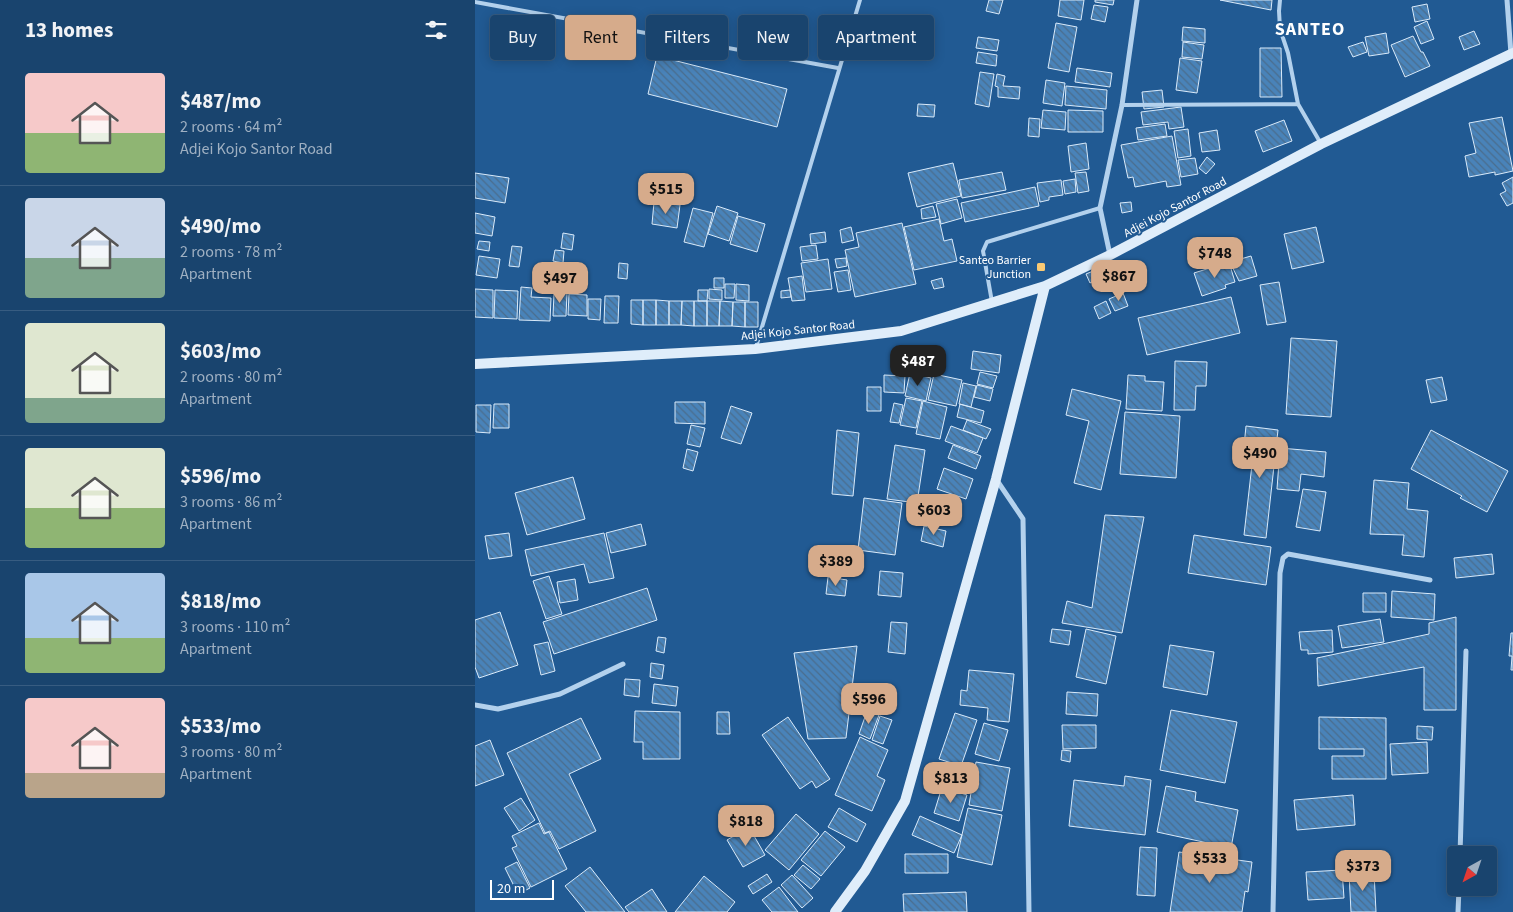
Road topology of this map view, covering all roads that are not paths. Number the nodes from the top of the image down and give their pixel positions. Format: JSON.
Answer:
{"nodes":[{"id":1,"x":860,"y":0,"type":"edge"},
{"id":2,"x":1137,"y":0,"type":"edge"},
{"id":3,"x":1280,"y":0,"type":"edge"},
{"id":4,"x":1507,"y":0,"type":"edge"},
{"id":5,"x":475,"y":2,"type":"edge"},
{"id":6,"x":1512,"y":54,"type":"edge"},
{"id":7,"x":838,"y":68,"type":"junction"},
{"id":8,"x":1298,"y":104,"type":"junction"},
{"id":9,"x":1122,"y":105,"type":"junction"},
{"id":10,"x":1321,"y":144,"type":"junction"},
{"id":11,"x":1100,"y":208,"type":"junction"},
{"id":12,"x":1110,"y":255,"type":"junction"},
{"id":13,"x":1045,"y":286,"type":"junction"},
{"id":14,"x":992,"y":302,"type":"junction"},
{"id":15,"x":755,"y":349,"type":"junction"},
{"id":16,"x":475,"y":364,"type":"edge"},
{"id":17,"x":996,"y":479,"type":"junction"},
{"id":18,"x":1430,"y":580,"type":"dead end"},
{"id":19,"x":1466,"y":651,"type":"dead end"},
{"id":20,"x":623,"y":664,"type":"dead end"},
{"id":21,"x":475,"y":705,"type":"edge"},
{"id":22,"x":1461,"y":846,"type":"edge"},
{"id":23,"x":1459,"y":896,"type":"edge"},
{"id":24,"x":835,"y":912,"type":"edge"},
{"id":25,"x":1029,"y":912,"type":"edge"},
{"id":26,"x":1273,"y":912,"type":"edge"},
{"id":27,"x":1459,"y":912,"type":"edge"}],
"edges":[{"from":1,"to":7,"type":"lane"},
{"from":2,"to":9,"type":"street"},
{"from":3,"to":8,"type":"lane"},
{"from":4,"to":6,"type":"street"},
{"from":5,"to":7,"type":"lane"},
{"from":6,"to":10,"type":"street","name":"Adjei Kojo Santor Road"},
{"from":7,"to":15,"type":"lane"},
{"from":8,"to":9,"type":"lane"},
{"from":8,"to":10,"type":"lane"},
{"from":9,"to":11,"type":"street"},
{"from":10,"to":12,"type":"street","name":"Adjei Kojo Santor Road"},
{"from":11,"to":12,"type":"street"},
{"from":11,"to":14,"type":"lane"},
{"from":12,"to":13,"type":"street","name":"Adjei Kojo Santor Road"},
{"from":13,"to":14,"type":"street","name":"Adjei Kojo Santor Road"},
{"from":13,"to":17,"type":"street"},
{"from":14,"to":15,"type":"street","name":"Adjei Kojo Santor Road"},
{"from":15,"to":16,"type":"street","name":"Adjei Kojo Santor Road"},
{"from":17,"to":24,"type":"street"},
{"from":17,"to":25,"type":"street"},
{"from":18,"to":26,"type":"street"},
{"from":19,"to":22,"type":"street"},
{"from":20,"to":21,"type":"street"},
{"from":23,"to":27,"type":"street"}]}
